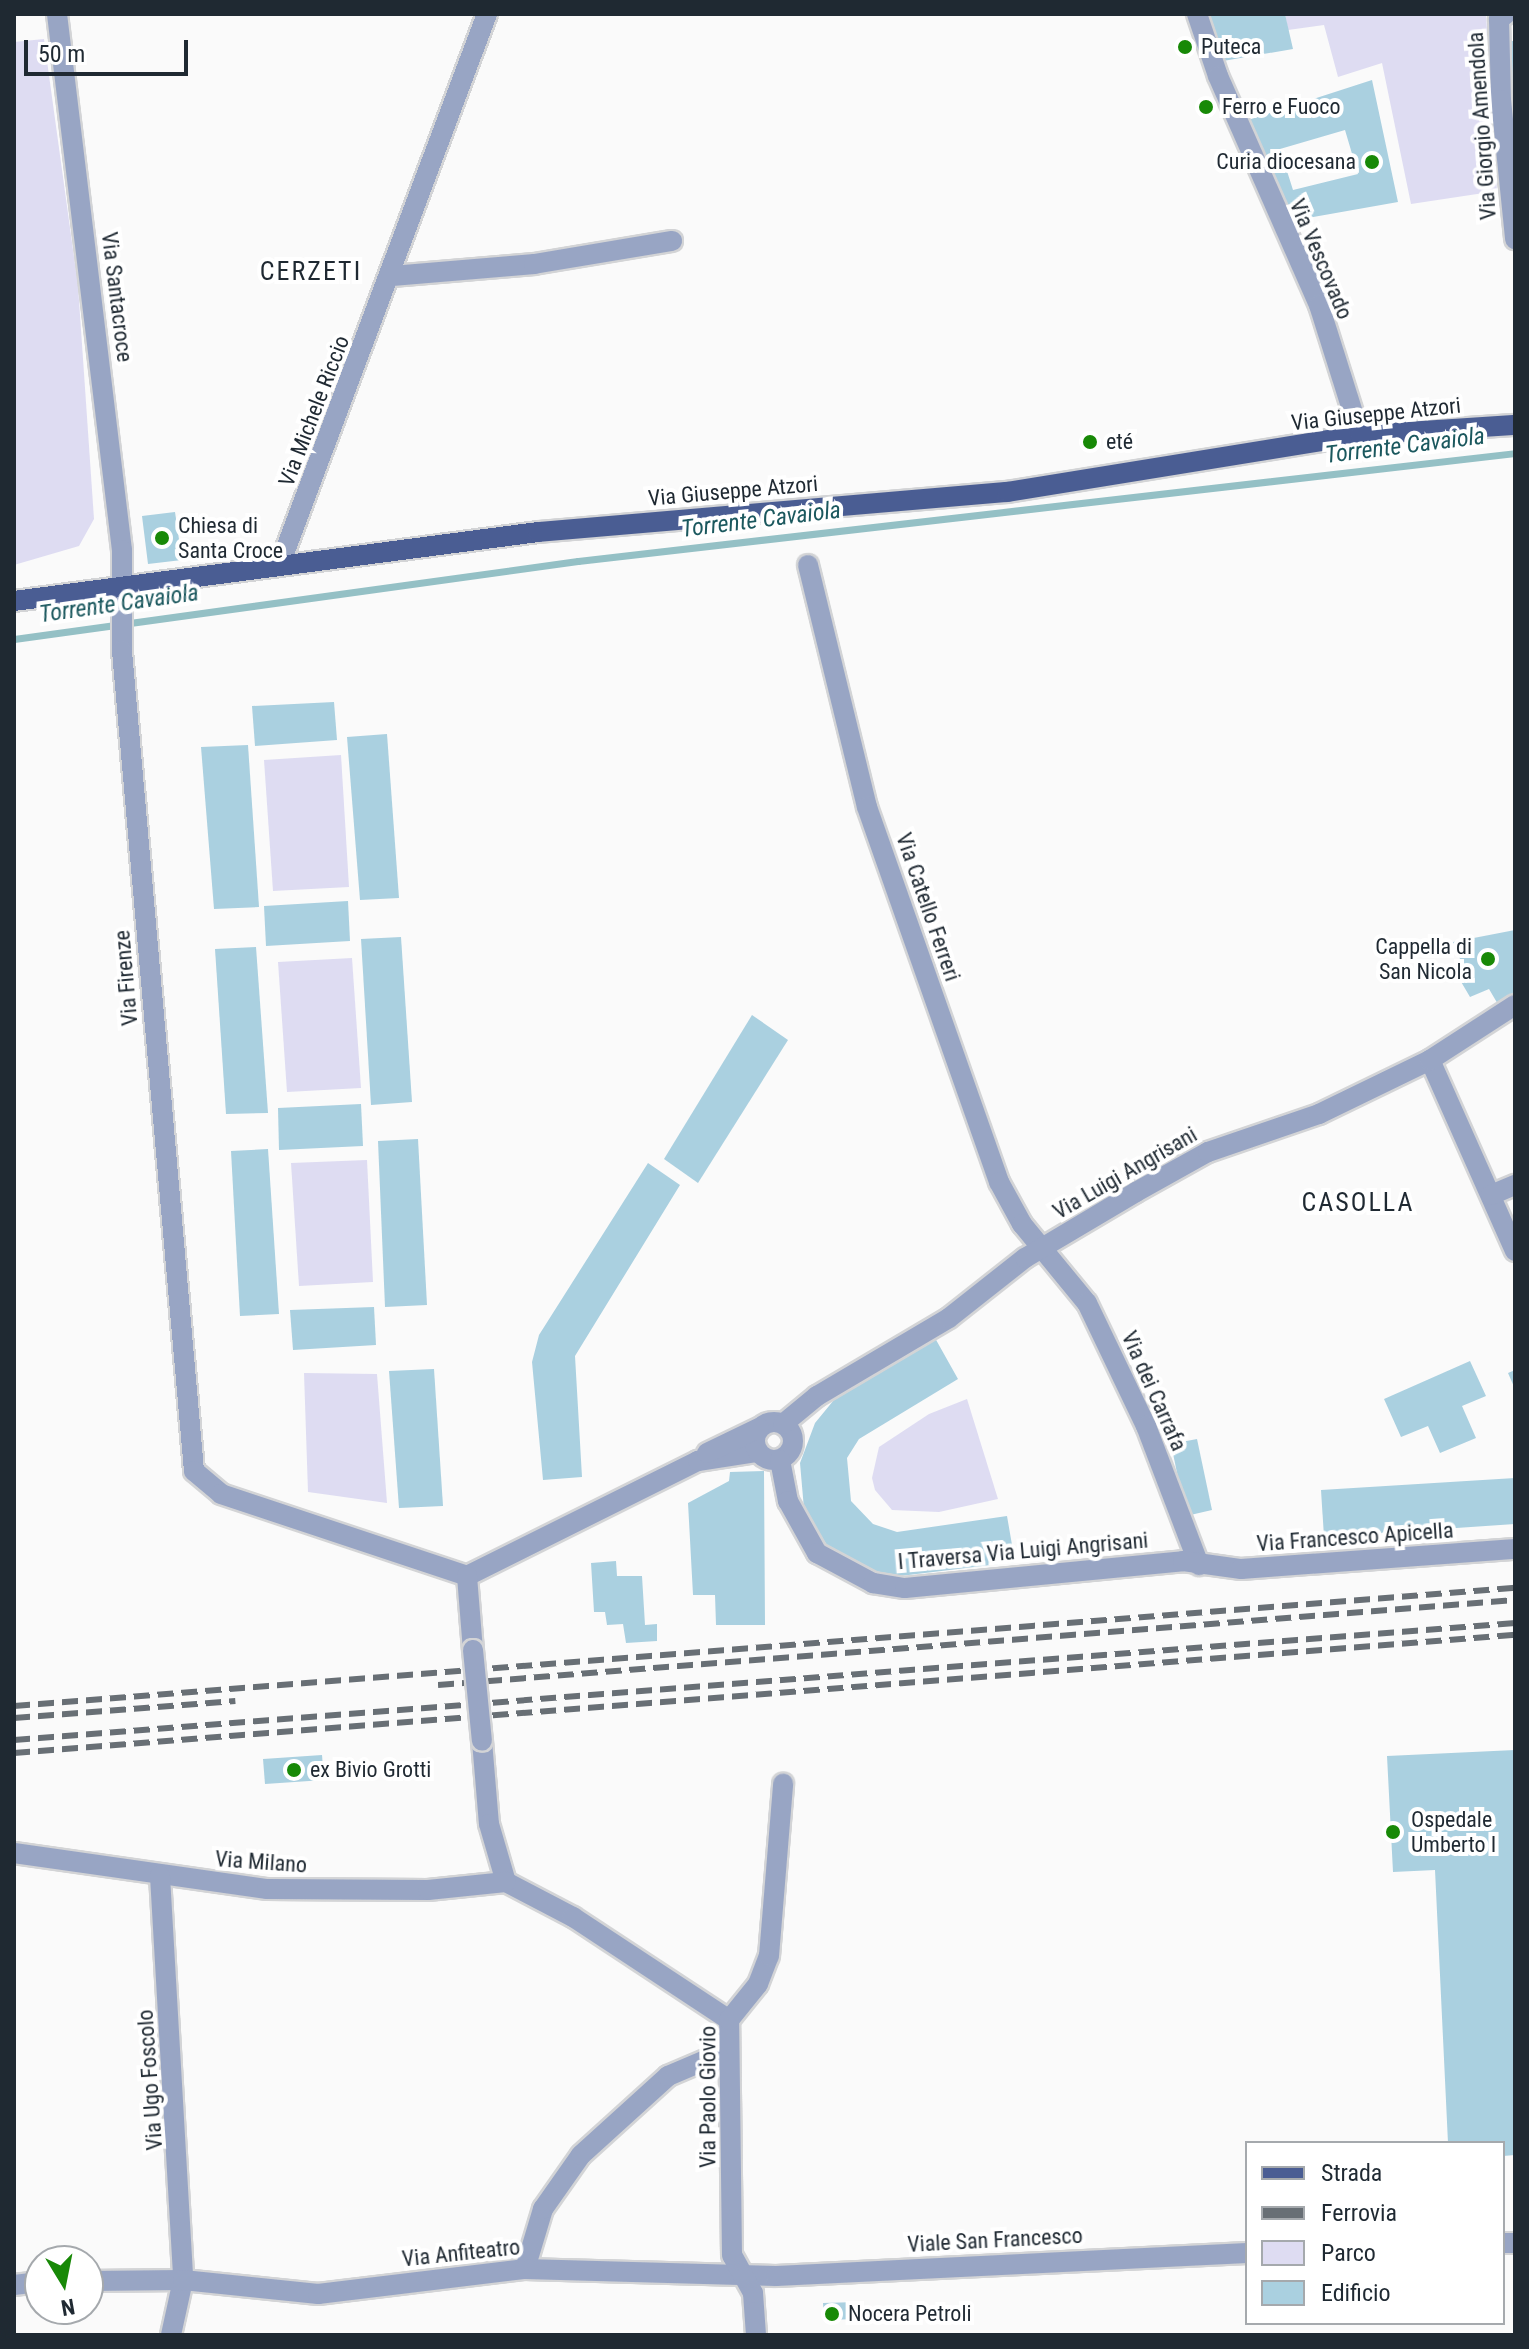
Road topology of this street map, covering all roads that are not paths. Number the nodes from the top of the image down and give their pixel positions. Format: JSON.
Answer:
{"nodes":[{"id":1,"x":57,"y":14,"type":"edge"},
{"id":2,"x":487,"y":14,"type":"edge"},
{"id":3,"x":1197,"y":14,"type":"edge"},
{"id":4,"x":1506,"y":14,"type":"edge"},
{"id":5,"x":1515,"y":239,"type":"edge"},
{"id":6,"x":672,"y":241,"type":"dead end"},
{"id":7,"x":392,"y":276,"type":"junction"},
{"id":8,"x":1515,"y":425,"type":"edge"},
{"id":9,"x":1360,"y":435,"type":"junction"},
{"id":10,"x":280,"y":564,"type":"junction"},
{"id":11,"x":808,"y":565,"type":"dead end"},
{"id":12,"x":119,"y":595,"type":"junction"},
{"id":13,"x":14,"y":601,"type":"edge"},
{"id":14,"x":1515,"y":1005,"type":"edge"},
{"id":15,"x":1430,"y":1060,"type":"junction"},
{"id":16,"x":1515,"y":1185,"type":"edge"},
{"id":17,"x":1491,"y":1195,"type":"junction"},
{"id":18,"x":1043,"y":1248,"type":"junction"},
{"id":19,"x":1515,"y":1251,"type":"edge"},
{"id":20,"x":783,"y":1424,"type":"junction"},
{"id":21,"x":759,"y":1428,"type":"junction"},
{"id":22,"x":757,"y":1452,"type":"junction"},
{"id":23,"x":780,"y":1460,"type":"junction"},
{"id":24,"x":698,"y":1461,"type":"junction"},
{"id":25,"x":1515,"y":1549,"type":"edge"},
{"id":26,"x":1199,"y":1565,"type":"junction"},
{"id":27,"x":467,"y":1576,"type":"junction"},
{"id":28,"x":783,"y":1784,"type":"dead end"},
{"id":29,"x":14,"y":1853,"type":"edge"},
{"id":30,"x":160,"y":1876,"type":"junction"},
{"id":31,"x":506,"y":1882,"type":"junction"},
{"id":32,"x":729,"y":2020,"type":"junction"},
{"id":33,"x":729,"y":2059,"type":"junction"},
{"id":34,"x":1245,"y":2253,"type":"edge"},
{"id":35,"x":525,"y":2269,"type":"junction"},
{"id":36,"x":746,"y":2274,"type":"junction"},
{"id":37,"x":183,"y":2280,"type":"junction"},
{"id":38,"x":104,"y":2281,"type":"edge"},
{"id":39,"x":171,"y":2335,"type":"edge"},
{"id":40,"x":756,"y":2335,"type":"edge"}],
"edges":[{"from":1,"to":12,"type":"street","name":"Via Santacroce"},
{"from":2,"to":7,"type":"street","name":"Via Michele Riccio"},
{"from":3,"to":9,"type":"street","name":"Via Vescovado"},
{"from":4,"to":5,"type":"street","name":"Via Giorgio Amendola"},
{"from":6,"to":7,"type":"street"},
{"from":7,"to":10,"type":"street","name":"Via Michele Riccio"},
{"from":8,"to":9,"type":"main road","name":"Via Giuseppe Atzori"},
{"from":9,"to":10,"type":"main road","name":"Via Giuseppe Atzori"},
{"from":10,"to":12,"type":"main road","name":"Via Giuseppe Atzori"},
{"from":11,"to":18,"type":"street","name":"Via Catello Ferreri"},
{"from":12,"to":13,"type":"main road","name":"Via Giuseppe Atzori"},
{"from":12,"to":27,"type":"street","name":"Via Firenze"},
{"from":14,"to":15,"type":"street","name":"Via Luigi Angrisani"},
{"from":15,"to":17,"type":"street"},
{"from":15,"to":18,"type":"street","name":"Via Luigi Angrisani"},
{"from":16,"to":17,"type":"street"},
{"from":17,"to":19,"type":"street"},
{"from":18,"to":20,"type":"street","name":"Via Luigi Angrisani"},
{"from":18,"to":26,"type":"street","name":"Via dei Carrafa"},
{"from":20,"to":21,"type":"street"},
{"from":20,"to":23,"type":"street","name":"I Traversa Via Luigi Angrisani"},
{"from":21,"to":22,"type":"street"},
{"from":21,"to":24,"type":"street"},
{"from":22,"to":23,"type":"street"},
{"from":22,"to":24,"type":"street"},
{"from":23,"to":26,"type":"street","name":"I Traversa Via Luigi Angrisani"},
{"from":24,"to":27,"type":"street"},
{"from":25,"to":26,"type":"street","name":"Via Francesco Apicella"},
{"from":27,"to":31,"type":"street","bridge":true},
{"from":28,"to":32,"type":"street","name":"Via Paolo Giovio"},
{"from":29,"to":30,"type":"street","name":"Via Milano"},
{"from":30,"to":31,"type":"street","name":"Via Milano"},
{"from":30,"to":37,"type":"street","name":"Via Ugo Foscolo"},
{"from":31,"to":32,"type":"street"},
{"from":32,"to":33,"type":"street","name":"Via Paolo Giovio"},
{"from":33,"to":35,"type":"street"},
{"from":33,"to":36,"type":"street","name":"Via Paolo Giovio"},
{"from":34,"to":36,"type":"street","name":"Viale San Francesco"},
{"from":35,"to":36,"type":"street","name":"Via Anfiteatro"},
{"from":35,"to":37,"type":"street","name":"Via Anfiteatro"},
{"from":36,"to":40,"type":"street","name":"Via Paolo Giovio"},
{"from":37,"to":38,"type":"street","name":"Via Anfiteatro"},
{"from":37,"to":39,"type":"street","name":"Via Ugo Foscolo"}]}
